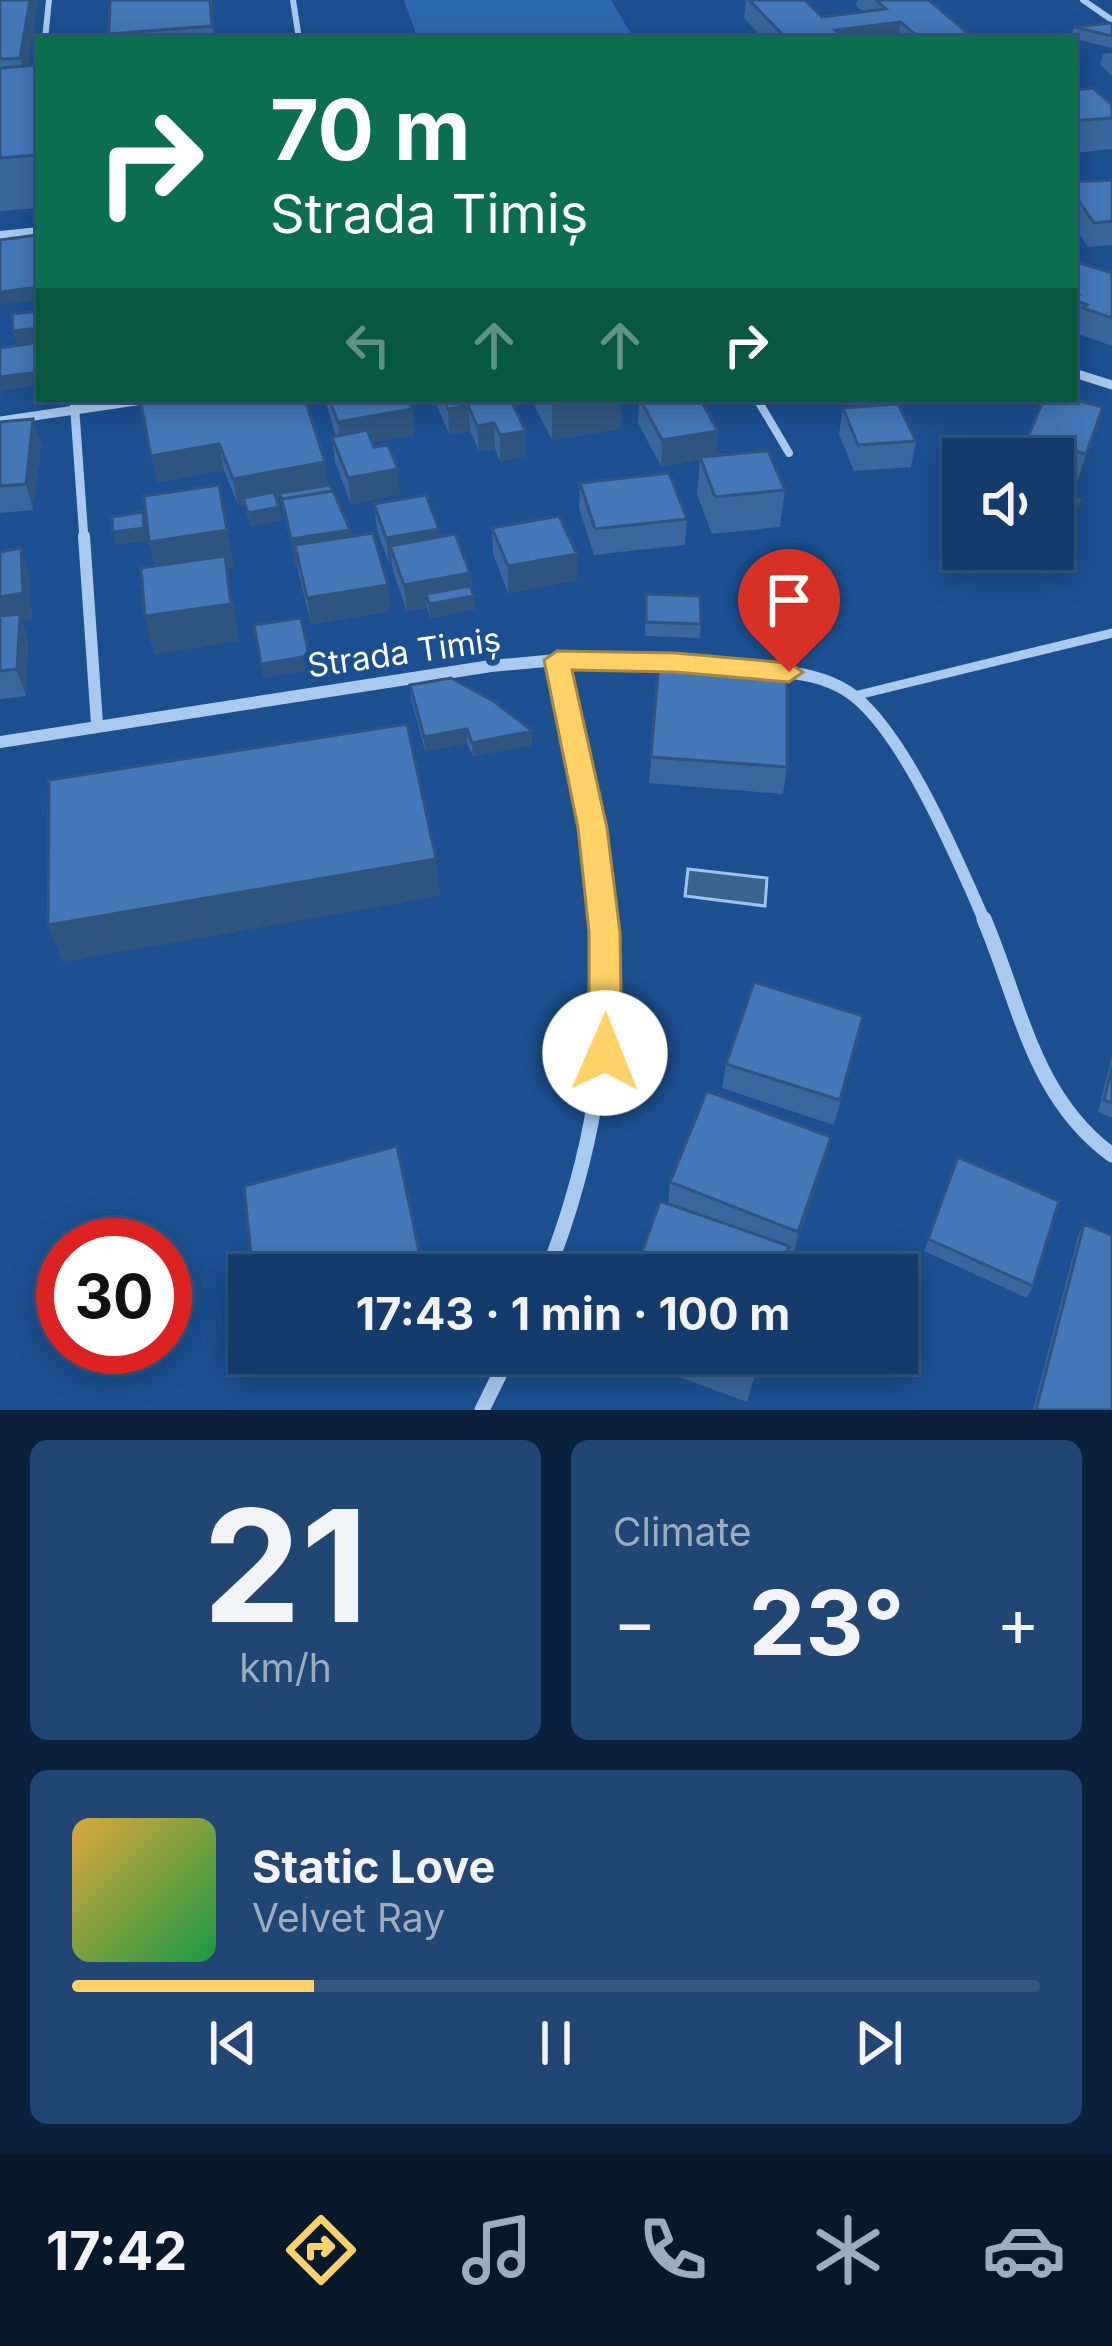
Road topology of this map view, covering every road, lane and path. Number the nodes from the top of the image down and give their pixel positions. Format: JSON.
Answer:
{"nodes":[{"id":1,"x":49,"y":0,"type":"edge"},
{"id":2,"x":293,"y":0,"type":"edge"},
{"id":3,"x":1083,"y":0,"type":"edge"},
{"id":4,"x":1112,"y":20,"type":"edge"},
{"id":5,"x":46,"y":36,"type":"edge"},
{"id":6,"x":299,"y":36,"type":"edge"},
{"id":7,"x":36,"y":231,"type":"edge"},
{"id":8,"x":0,"y":236,"type":"edge"},
{"id":9,"x":1077,"y":374,"type":"edge"},
{"id":10,"x":1112,"y":385,"type":"edge"},
{"id":11,"x":112,"y":402,"type":"edge"},
{"id":12,"x":760,"y":402,"type":"edge"},
{"id":13,"x":74,"y":405,"type":"edge"},
{"id":14,"x":0,"y":422,"type":"edge"},
{"id":15,"x":789,"y":453,"type":"dead end"},
{"id":16,"x":1112,"y":633,"type":"edge"},
{"id":17,"x":557,"y":660,"type":"junction"},
{"id":18,"x":698,"y":664,"type":"edge"},
{"id":19,"x":766,"y":670,"type":"edge"},
{"id":20,"x":854,"y":696,"type":"junction"},
{"id":21,"x":97,"y":724,"type":"junction"},
{"id":22,"x":0,"y":742,"type":"edge"},
{"id":23,"x":1112,"y":1155,"type":"edge"},
{"id":24,"x":555,"y":1254,"type":"edge"},
{"id":25,"x":500,"y":1374,"type":"edge"},
{"id":26,"x":482,"y":1410,"type":"edge"}],
"edges":[{"from":1,"to":5,"type":"lane"},
{"from":2,"to":6,"type":"lane"},
{"from":3,"to":4,"type":"lane"},
{"from":7,"to":8,"type":"street"},
{"from":9,"to":10,"type":"street"},
{"from":11,"to":13,"type":"street"},
{"from":12,"to":15,"type":"lane"},
{"from":13,"to":14,"type":"street"},
{"from":13,"to":21,"type":"street"},
{"from":16,"to":20,"type":"lane"},
{"from":17,"to":18,"type":"street","name":"Strada Timiș"},
{"from":17,"to":21,"type":"street","name":"Strada Timiș"},
{"from":17,"to":24,"type":"street"},
{"from":19,"to":20,"type":"street"},
{"from":20,"to":23,"type":"street"},
{"from":21,"to":22,"type":"street","name":"Strada Timiș"},
{"from":25,"to":26,"type":"street"}]}
